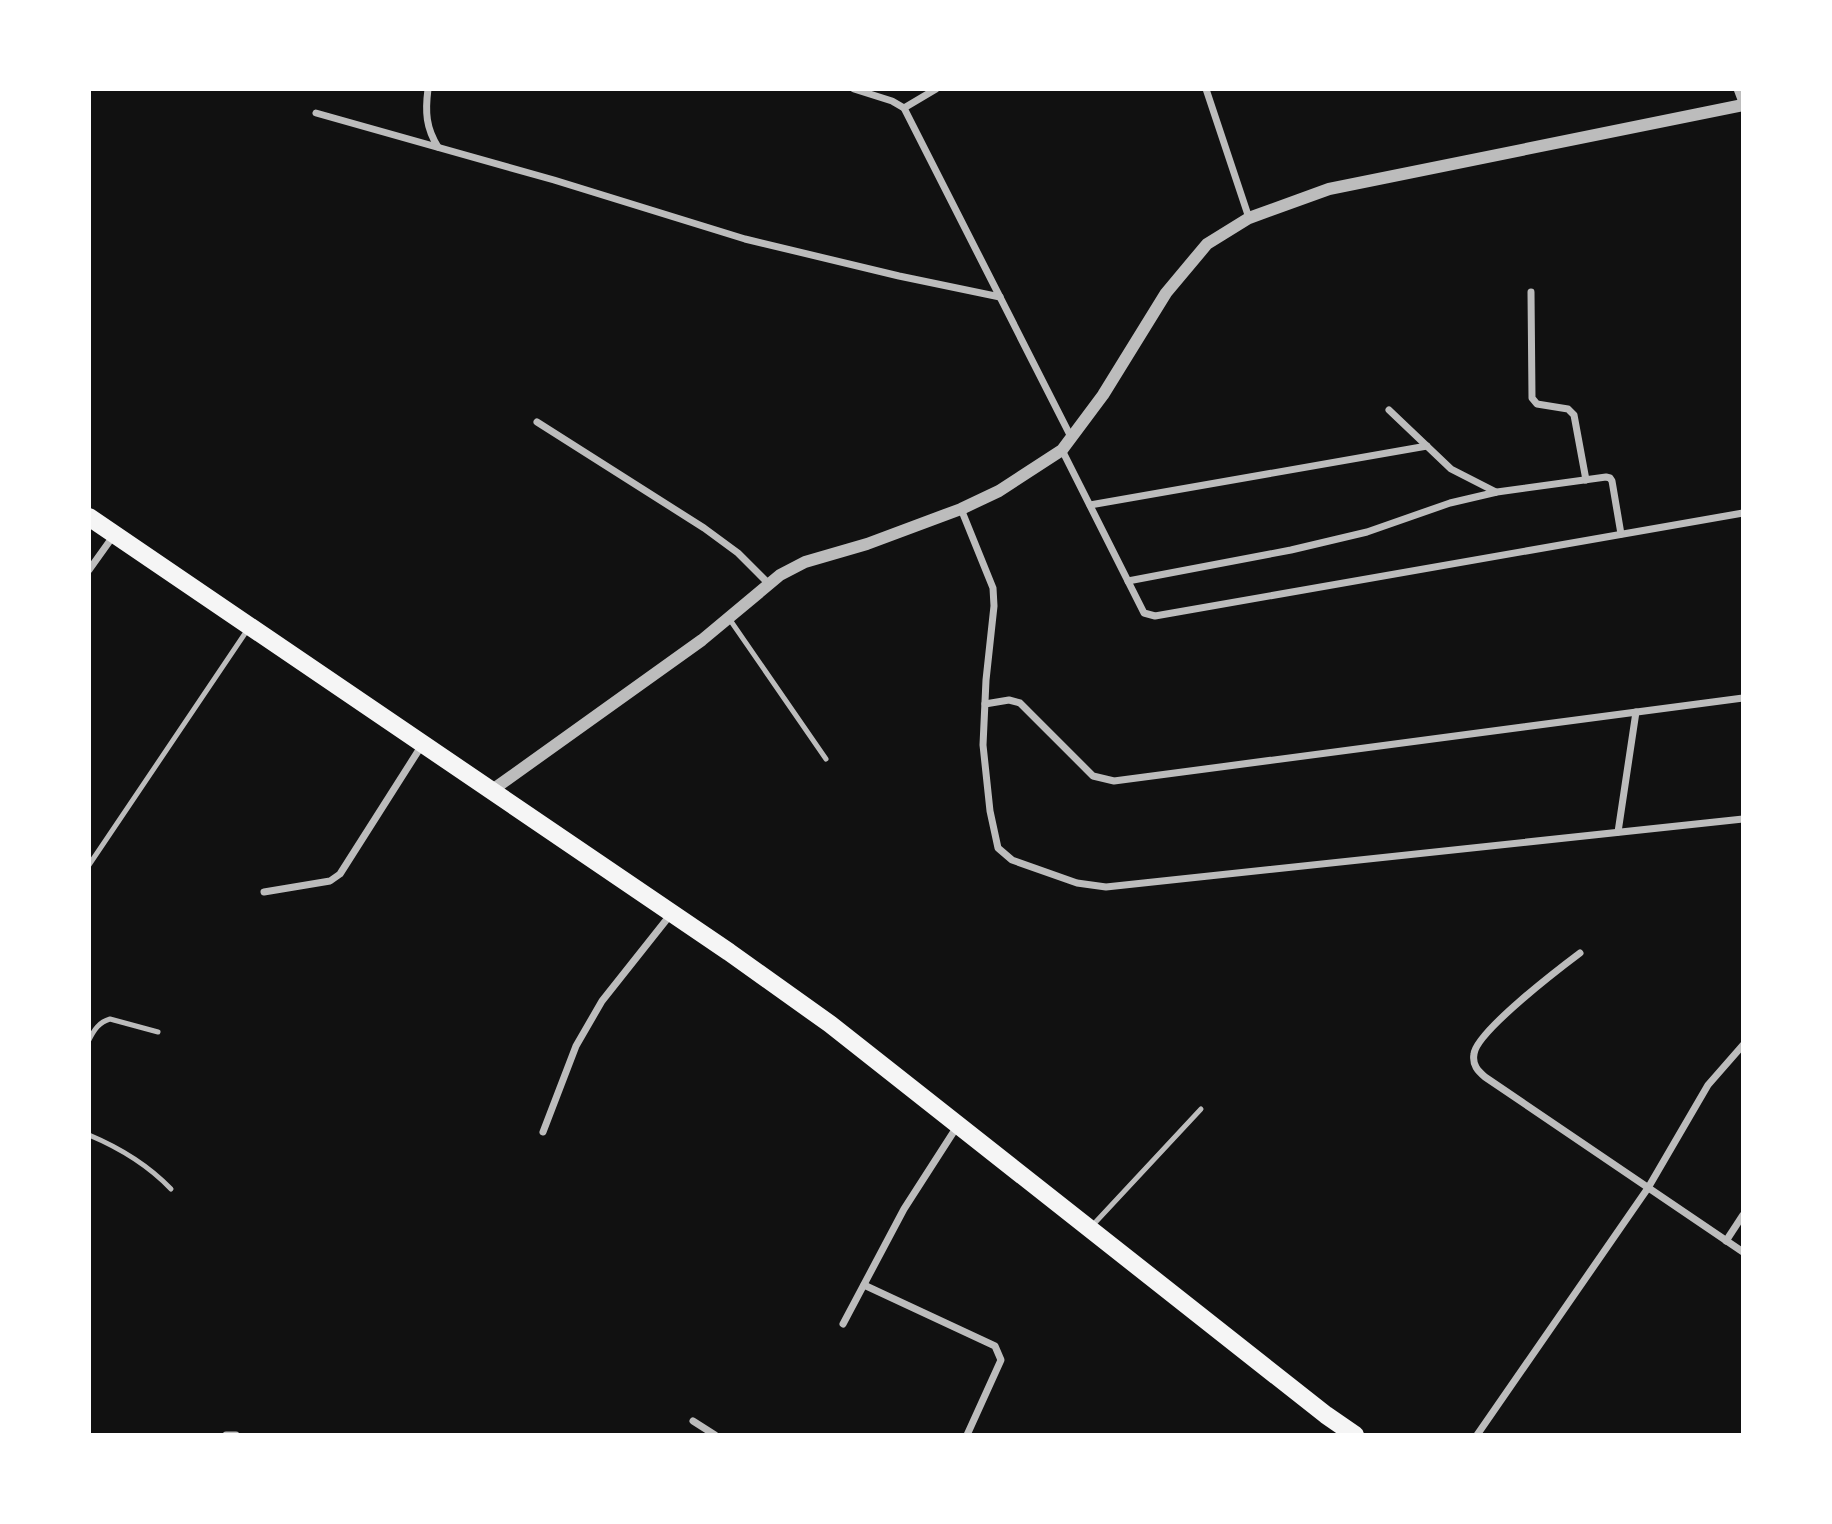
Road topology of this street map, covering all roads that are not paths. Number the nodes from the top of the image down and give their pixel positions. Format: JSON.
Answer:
{"nodes":[{"id":1,"x":428,"y":89,"type":"edge"},
{"id":2,"x":854,"y":89,"type":"edge"},
{"id":3,"x":936,"y":89,"type":"edge"},
{"id":4,"x":1206,"y":89,"type":"edge"},
{"id":5,"x":1737,"y":89,"type":"edge"},
{"id":6,"x":1743,"y":105,"type":"edge"},
{"id":7,"x":904,"y":108,"type":"junction"},
{"id":8,"x":316,"y":113,"type":"dead end"},
{"id":9,"x":439,"y":148,"type":"junction"},
{"id":10,"x":1249,"y":218,"type":"junction"},
{"id":11,"x":1531,"y":292,"type":"dead end"},
{"id":12,"x":1000,"y":297,"type":"junction"},
{"id":13,"x":1389,"y":410,"type":"dead end"},
{"id":14,"x":537,"y":422,"type":"dead end"},
{"id":15,"x":1072,"y":438,"type":"junction"},
{"id":16,"x":1427,"y":446,"type":"junction"},
{"id":17,"x":1062,"y":450,"type":"junction"},
{"id":18,"x":1586,"y":480,"type":"junction"},
{"id":19,"x":1497,"y":492,"type":"junction"},
{"id":20,"x":1090,"y":505,"type":"junction"},
{"id":21,"x":961,"y":509,"type":"junction"},
{"id":22,"x":1743,"y":513,"type":"edge"},
{"id":23,"x":89,"y":517,"type":"edge"},
{"id":24,"x":1621,"y":534,"type":"junction"},
{"id":25,"x":115,"y":535,"type":"junction"},
{"id":26,"x":89,"y":570,"type":"edge"},
{"id":27,"x":1128,"y":581,"type":"junction"},
{"id":28,"x":768,"y":583,"type":"junction"},
{"id":29,"x":728,"y":617,"type":"junction"},
{"id":30,"x":249,"y":626,"type":"junction"},
{"id":31,"x":1743,"y":698,"type":"edge"},
{"id":32,"x":985,"y":704,"type":"junction"},
{"id":33,"x":1636,"y":712,"type":"junction"},
{"id":34,"x":423,"y":744,"type":"junction"},
{"id":35,"x":826,"y":759,"type":"dead end"},
{"id":36,"x":491,"y":791,"type":"junction"},
{"id":37,"x":1743,"y":819,"type":"edge"},
{"id":38,"x":1618,"y":832,"type":"junction"},
{"id":39,"x":89,"y":865,"type":"edge"},
{"id":40,"x":264,"y":892,"type":"dead end"},
{"id":41,"x":671,"y":913,"type":"junction"},
{"id":42,"x":1580,"y":953,"type":"dead end"},
{"id":43,"x":158,"y":1032,"type":"dead end"},
{"id":44,"x":89,"y":1040,"type":"edge"},
{"id":45,"x":1743,"y":1045,"type":"edge"},
{"id":46,"x":1201,"y":1109,"type":"dead end"},
{"id":47,"x":959,"y":1125,"type":"junction"},
{"id":48,"x":543,"y":1132,"type":"dead end"},
{"id":49,"x":89,"y":1135,"type":"edge"},
{"id":50,"x":1648,"y":1188,"type":"junction"},
{"id":51,"x":172,"y":1189,"type":"dead end"},
{"id":52,"x":1743,"y":1215,"type":"edge"},
{"id":53,"x":1090,"y":1228,"type":"junction"},
{"id":54,"x":1726,"y":1241,"type":"junction"},
{"id":55,"x":1743,"y":1252,"type":"edge"},
{"id":56,"x":864,"y":1284,"type":"junction"},
{"id":57,"x":843,"y":1324,"type":"dead end"},
{"id":58,"x":693,"y":1422,"type":"dead end"},
{"id":59,"x":226,"y":1435,"type":"edge"},
{"id":60,"x":236,"y":1435,"type":"edge"},
{"id":61,"x":715,"y":1435,"type":"edge"},
{"id":62,"x":967,"y":1435,"type":"edge"},
{"id":63,"x":1355,"y":1435,"type":"edge"},
{"id":64,"x":1477,"y":1435,"type":"edge"}],
"edges":[{"from":1,"to":9,"type":"street"},
{"from":2,"to":7,"type":"street"},
{"from":3,"to":7,"type":"street"},
{"from":4,"to":10,"type":"street"},
{"from":5,"to":6,"type":"street"},
{"from":6,"to":10,"type":"street"},
{"from":7,"to":12,"type":"street"},
{"from":8,"to":9,"type":"street"},
{"from":9,"to":12,"type":"street"},
{"from":10,"to":15,"type":"street"},
{"from":11,"to":18,"type":"street"},
{"from":12,"to":15,"type":"street"},
{"from":13,"to":16,"type":"street"},
{"from":14,"to":28,"type":"street"},
{"from":15,"to":17,"type":"street"},
{"from":16,"to":19,"type":"street"},
{"from":16,"to":20,"type":"street"},
{"from":17,"to":20,"type":"street"},
{"from":17,"to":21,"type":"street"},
{"from":18,"to":19,"type":"street"},
{"from":18,"to":24,"type":"street"},
{"from":19,"to":27,"type":"street"},
{"from":20,"to":27,"type":"street"},
{"from":21,"to":28,"type":"street"},
{"from":21,"to":32,"type":"street"},
{"from":22,"to":24,"type":"street"},
{"from":23,"to":25,"type":"highway"},
{"from":24,"to":27,"type":"street"},
{"from":25,"to":26,"type":"street"},
{"from":25,"to":30,"type":"highway"},
{"from":28,"to":29,"type":"street"},
{"from":29,"to":35,"type":"lane"},
{"from":29,"to":36,"type":"street"},
{"from":30,"to":34,"type":"highway"},
{"from":30,"to":39,"type":"lane"},
{"from":31,"to":33,"type":"street"},
{"from":32,"to":33,"type":"street"},
{"from":32,"to":38,"type":"street"},
{"from":33,"to":38,"type":"street"},
{"from":34,"to":36,"type":"highway"},
{"from":34,"to":40,"type":"street"},
{"from":36,"to":41,"type":"highway"},
{"from":37,"to":38,"type":"street"},
{"from":41,"to":47,"type":"highway"},
{"from":41,"to":48,"type":"street"},
{"from":42,"to":50,"type":"street"},
{"from":43,"to":44,"type":"lane"},
{"from":45,"to":50,"type":"street"},
{"from":46,"to":53,"type":"lane"},
{"from":47,"to":53,"type":"highway"},
{"from":47,"to":56,"type":"street"},
{"from":49,"to":51,"type":"lane"},
{"from":50,"to":54,"type":"street"},
{"from":50,"to":64,"type":"street"},
{"from":52,"to":54,"type":"street"},
{"from":53,"to":63,"type":"highway"},
{"from":54,"to":55,"type":"street"},
{"from":56,"to":57,"type":"street"},
{"from":56,"to":62,"type":"street"},
{"from":58,"to":61,"type":"street"},
{"from":59,"to":60,"type":"street"}]}
